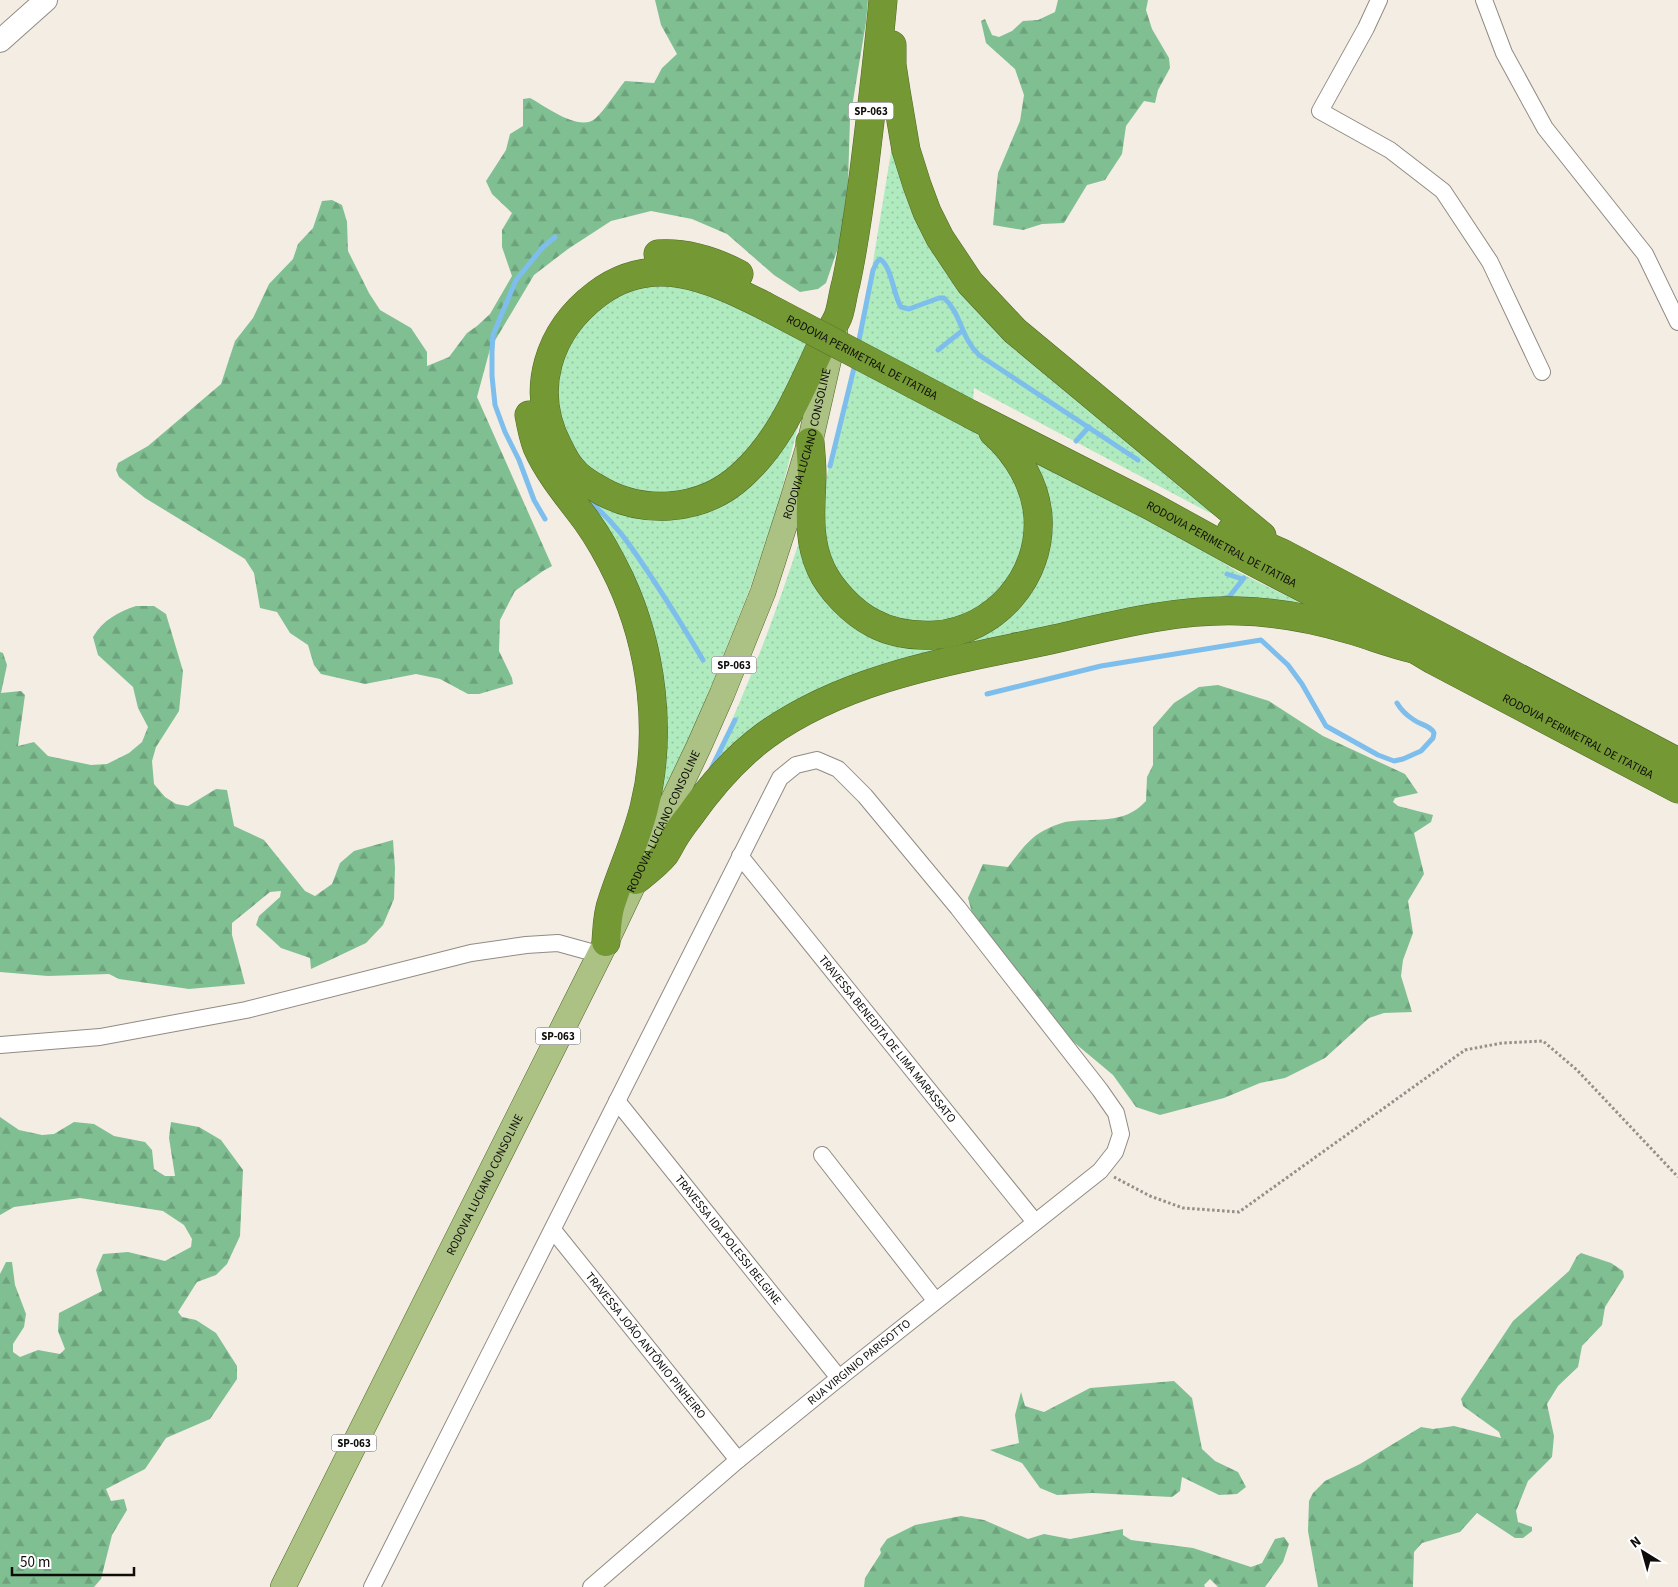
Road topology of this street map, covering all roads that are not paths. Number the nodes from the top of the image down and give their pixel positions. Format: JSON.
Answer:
{"nodes":[{"id":1,"x":46,"y":0,"type":"edge"},
{"id":2,"x":883,"y":0,"type":"edge"},
{"id":3,"x":894,"y":0,"type":"edge"},
{"id":4,"x":1378,"y":0,"type":"edge"},
{"id":5,"x":1484,"y":0,"type":"edge"},
{"id":6,"x":0,"y":41,"type":"edge"},
{"id":7,"x":765,"y":296,"type":"junction"},
{"id":8,"x":838,"y":317,"type":"junction"},
{"id":9,"x":1678,"y":322,"type":"edge"},
{"id":10,"x":1542,"y":372,"type":"dead end"},
{"id":11,"x":974,"y":410,"type":"junction"},
{"id":12,"x":810,"y":442,"type":"junction"},
{"id":13,"x":1282,"y":553,"type":"junction"},
{"id":14,"x":1414,"y":649,"type":"junction"},
{"id":15,"x":1678,"y":762,"type":"edge"},
{"id":16,"x":1678,"y":789,"type":"edge"},
{"id":17,"x":740,"y":856,"type":"junction"},
{"id":18,"x":636,"y":880,"type":"junction"},
{"id":19,"x":602,"y":948,"type":"junction"},
{"id":20,"x":0,"y":1045,"type":"edge"},
{"id":21,"x":617,"y":1101,"type":"junction"},
{"id":22,"x":822,"y":1155,"type":"dead end"},
{"id":23,"x":1036,"y":1222,"type":"junction"},
{"id":24,"x":553,"y":1230,"type":"junction"},
{"id":25,"x":935,"y":1300,"type":"junction"},
{"id":26,"x":839,"y":1378,"type":"junction"},
{"id":27,"x":738,"y":1460,"type":"junction"},
{"id":28,"x":283,"y":1587,"type":"edge"},
{"id":29,"x":372,"y":1587,"type":"edge"},
{"id":30,"x":591,"y":1587,"type":"edge"}],
"edges":[{"from":1,"to":6,"type":"main road"},
{"from":2,"to":8,"type":"highway","name":"RODOVIA LUCIANO CONSOLINE","number":"SP-063"},
{"from":3,"to":13,"type":"highway"},
{"from":4,"to":10,"type":"street"},
{"from":5,"to":9,"type":"street"},
{"from":7,"to":8,"type":"highway"},
{"from":7,"to":11,"type":"highway","name":"RODOVIA PERIMETRAL DE ITATIBA","bridge":true},
{"from":7,"to":19,"type":"highway"},
{"from":8,"to":12,"type":"main road","name":"RODOVIA LUCIANO CONSOLINE","number":"SP-063"},
{"from":11,"to":12,"type":"highway"},
{"from":11,"to":13,"type":"highway","name":"RODOVIA PERIMETRAL DE ITATIBA"},
{"from":11,"to":14,"type":"highway","name":"RODOVIA PERIMETRAL DE ITATIBA"},
{"from":12,"to":18,"type":"main road","name":"RODOVIA LUCIANO CONSOLINE","number":"SP-063"},
{"from":13,"to":15,"type":"highway","name":"RODOVIA PERIMETRAL DE ITATIBA"},
{"from":14,"to":16,"type":"highway","name":"RODOVIA PERIMETRAL DE ITATIBA"},
{"from":14,"to":18,"type":"highway"},
{"from":17,"to":21,"type":"street"},
{"from":17,"to":23,"type":"street","name":"TRAVESSA BENEDITA DE LIMA MARASSATO"},
{"from":17,"to":23,"type":"street","name":"RUA VIRGINIO PARISOTTO"},
{"from":18,"to":19,"type":"main road","name":"RODOVIA LUCIANO CONSOLINE","number":"SP-063"},
{"from":19,"to":20,"type":"street"},
{"from":19,"to":28,"type":"main road","name":"RODOVIA LUCIANO CONSOLINE","number":"SP-063"},
{"from":21,"to":24,"type":"street"},
{"from":21,"to":26,"type":"street","name":"TRAVESSA IDA POLESSI BELGINE"},
{"from":22,"to":25,"type":"street"},
{"from":23,"to":25,"type":"street","name":"RUA VIRGINIO PARISOTTO"},
{"from":24,"to":27,"type":"street","name":"TRAVESSA JOÃO ANTÔNIO PINHEIRO"},
{"from":24,"to":29,"type":"street"},
{"from":25,"to":26,"type":"street","name":"RUA VIRGINIO PARISOTTO"},
{"from":26,"to":27,"type":"street","name":"RUA VIRGINIO PARISOTTO"},
{"from":27,"to":30,"type":"street","name":"RUA VIRGINIO PARISOTTO"}]}
